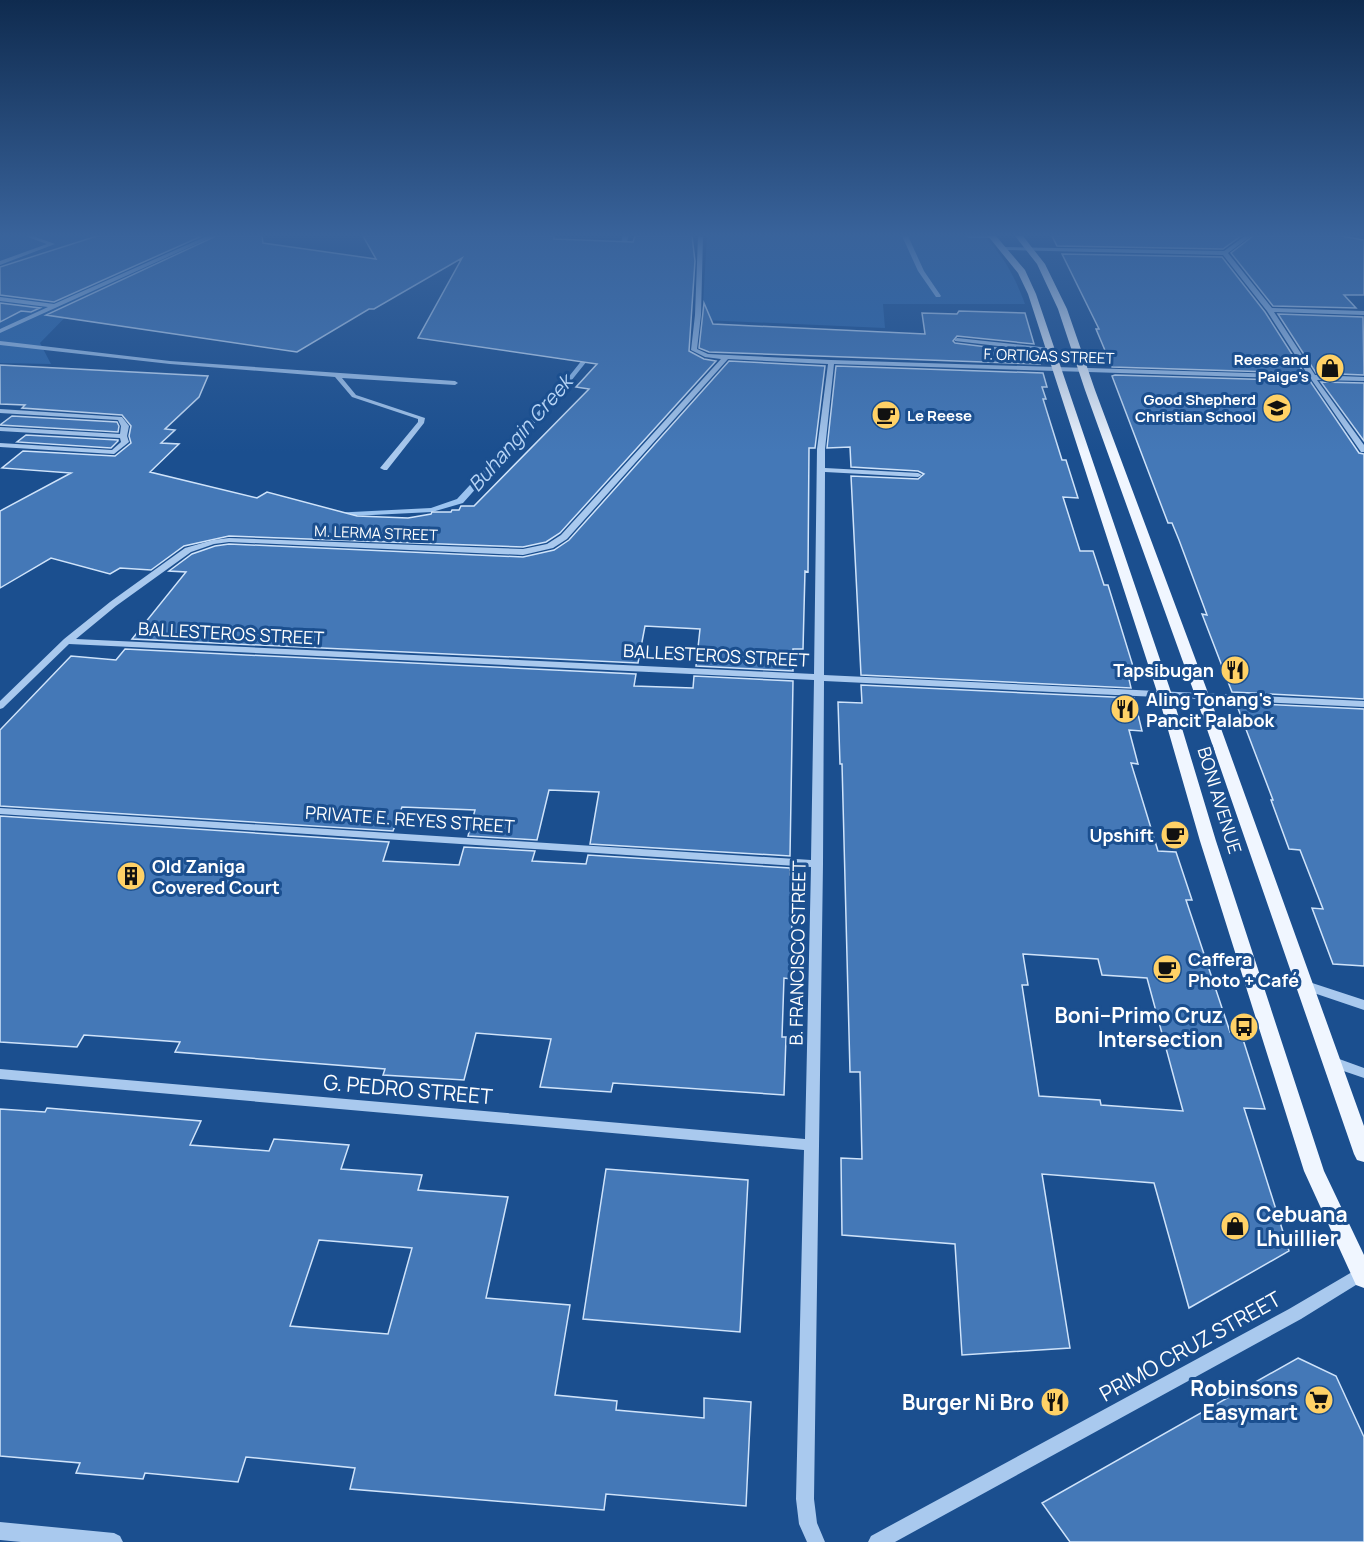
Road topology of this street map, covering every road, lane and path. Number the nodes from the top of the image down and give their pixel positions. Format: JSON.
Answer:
{"nodes":[{"id":1,"x":50,"y":308,"type":"edge"},
{"id":2,"x":698,"y":308,"type":"edge"},
{"id":3,"x":1036,"y":308,"type":"edge"},
{"id":4,"x":1063,"y":308,"type":"edge"},
{"id":5,"x":1270,"y":310,"type":"joint"},
{"id":6,"x":1364,"y":313,"type":"edge"},
{"id":7,"x":0,"y":331,"type":"edge"},
{"id":8,"x":957,"y":340,"type":"dead end"},
{"id":9,"x":0,"y":343,"type":"edge"},
{"id":10,"x":1050,"y":350,"type":"junction"},
{"id":11,"x":726,"y":357,"type":"junction"},
{"id":12,"x":831,"y":362,"type":"junction"},
{"id":13,"x":1055,"y":369,"type":"junction"},
{"id":14,"x":1083,"y":370,"type":"junction"},
{"id":15,"x":337,"y":376,"type":"junction"},
{"id":16,"x":1313,"y":378,"type":"junction"},
{"id":17,"x":1364,"y":379,"type":"edge"},
{"id":18,"x":455,"y":383,"type":"dead end"},
{"id":19,"x":0,"y":411,"type":"edge"},
{"id":20,"x":0,"y":429,"type":"edge"},
{"id":21,"x":123,"y":436,"type":"junction"},
{"id":22,"x":0,"y":445,"type":"edge"},
{"id":23,"x":1364,"y":450,"type":"edge"},
{"id":24,"x":384,"y":468,"type":"dead end"},
{"id":25,"x":820,"y":470,"type":"junction"},
{"id":26,"x":918,"y":475,"type":"dead end"},
{"id":27,"x":67,"y":642,"type":"junction"},
{"id":28,"x":820,"y":676,"type":"junction"},
{"id":29,"x":1165,"y":695,"type":"junction"},
{"id":30,"x":1203,"y":696,"type":"junction"},
{"id":31,"x":1364,"y":704,"type":"edge"},
{"id":32,"x":0,"y":706,"type":"edge"},
{"id":33,"x":0,"y":811,"type":"edge"},
{"id":34,"x":817,"y":864,"type":"junction"},
{"id":35,"x":1304,"y":985,"type":"junction"},
{"id":36,"x":1364,"y":1005,"type":"edge"},
{"id":37,"x":1331,"y":1061,"type":"junction"},
{"id":38,"x":1364,"y":1073,"type":"edge"},
{"id":39,"x":0,"y":1074,"type":"edge"},
{"id":40,"x":812,"y":1145,"type":"junction"},
{"id":41,"x":1364,"y":1154,"type":"edge"},
{"id":42,"x":1363,"y":1275,"type":"edge"},
{"id":43,"x":0,"y":1531,"type":"edge"},
{"id":44,"x":114,"y":1542,"type":"edge"},
{"id":45,"x":816,"y":1542,"type":"edge"},
{"id":46,"x":877,"y":1542,"type":"edge"}],
"edges":[{"from":1,"to":7,"type":"street"},
{"from":2,"to":11,"type":"street","name":"F. ORTIGAS STREET"},
{"from":3,"to":10,"type":"main road","name":"BONI AVENUE"},
{"from":4,"to":14,"type":"main road","name":"BONI AVENUE"},
{"from":5,"to":6,"type":"street"},
{"from":5,"to":16,"type":"street"},
{"from":8,"to":10,"type":"street"},
{"from":9,"to":15,"type":"street"},
{"from":10,"to":13,"type":"main road","name":"BONI AVENUE"},
{"from":11,"to":12,"type":"street","name":"F. ORTIGAS STREET"},
{"from":11,"to":27,"type":"street","name":"M. LERMA STREET"},
{"from":12,"to":13,"type":"street","name":"F. ORTIGAS STREET"},
{"from":12,"to":25,"type":"street","name":"B. FRANCISCO STREET"},
{"from":13,"to":14,"type":"street","name":"F. ORTIGAS STREET"},
{"from":13,"to":29,"type":"main road","name":"BONI AVENUE"},
{"from":14,"to":16,"type":"street","name":"F. ORTIGAS STREET"},
{"from":14,"to":30,"type":"main road","name":"BONI AVENUE"},
{"from":15,"to":18,"type":"street"},
{"from":15,"to":24,"type":"street"},
{"from":16,"to":17,"type":"street","name":"F. ORTIGAS STREET"},
{"from":16,"to":23,"type":"street"},
{"from":19,"to":21,"type":"street"},
{"from":20,"to":21,"type":"street"},
{"from":21,"to":22,"type":"street"},
{"from":25,"to":26,"type":"street"},
{"from":25,"to":28,"type":"street","name":"B. FRANCISCO STREET"},
{"from":27,"to":28,"type":"street","name":"BALLESTEROS STREET"},
{"from":27,"to":32,"type":"street","name":"M. LERMA STREET"},
{"from":28,"to":29,"type":"street","name":"BALLESTEROS STREET"},
{"from":28,"to":34,"type":"street","name":"B. FRANCISCO STREET"},
{"from":29,"to":30,"type":"street","name":"BALLESTEROS STREET"},
{"from":29,"to":42,"type":"main road","name":"BONI AVENUE"},
{"from":30,"to":31,"type":"street","name":"BALLESTEROS STREET"},
{"from":30,"to":35,"type":"main road","name":"BONI AVENUE"},
{"from":33,"to":34,"type":"street","name":"PRIVATE E. REYES STREET"},
{"from":34,"to":40,"type":"street","name":"B. FRANCISCO STREET"},
{"from":35,"to":36,"type":"street"},
{"from":35,"to":37,"type":"main road","name":"BONI AVENUE"},
{"from":37,"to":38,"type":"street"},
{"from":37,"to":41,"type":"main road","name":"BONI AVENUE"},
{"from":39,"to":40,"type":"street","name":"G. PEDRO STREET"},
{"from":40,"to":45,"type":"street","name":"B. FRANCISCO STREET"},
{"from":42,"to":46,"type":"street","name":"PRIMO CRUZ STREET"},
{"from":43,"to":44,"type":"street"}]}
